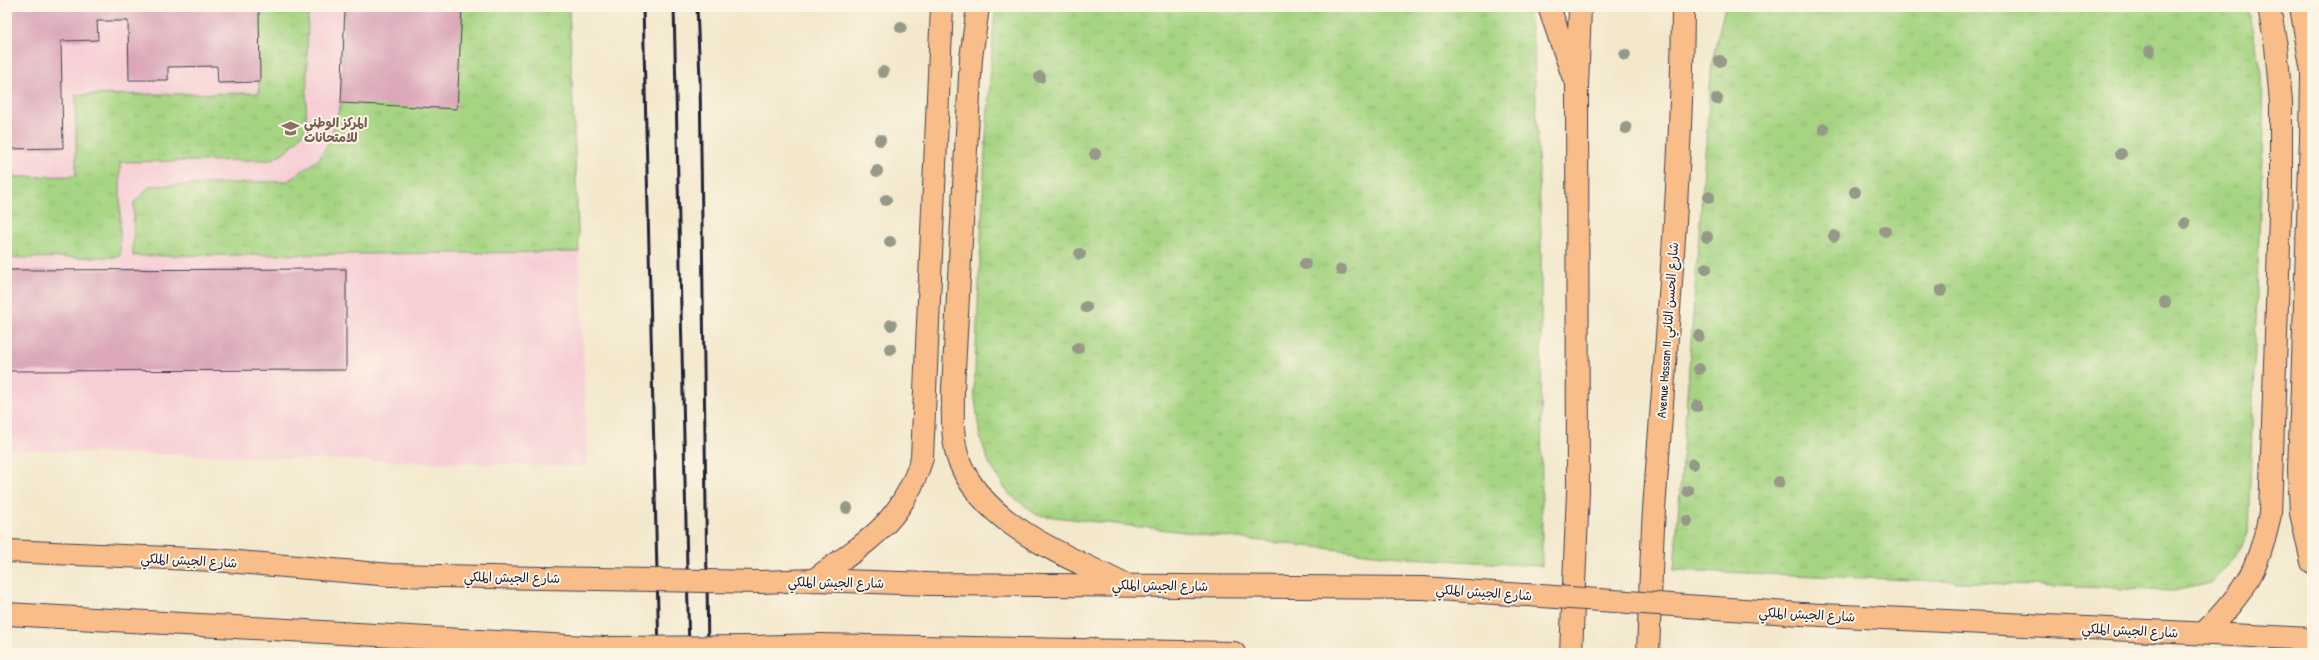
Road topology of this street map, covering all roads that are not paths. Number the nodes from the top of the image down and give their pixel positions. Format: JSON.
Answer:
{"nodes":[{"id":1,"x":942,"y":7,"type":"edge"},
{"id":2,"x":978,"y":7,"type":"edge"},
{"id":3,"x":1549,"y":7,"type":"edge"},
{"id":4,"x":1580,"y":7,"type":"edge"},
{"id":5,"x":1683,"y":7,"type":"edge"},
{"id":6,"x":1699,"y":7,"type":"edge"},
{"id":7,"x":2269,"y":7,"type":"edge"},
{"id":8,"x":2301,"y":7,"type":"edge"},
{"id":9,"x":1683,"y":58,"type":"junction"},
{"id":10,"x":1577,"y":88,"type":"junction"},
{"id":11,"x":7,"y":551,"type":"edge"},
{"id":12,"x":2312,"y":562,"type":"edge"},
{"id":13,"x":814,"y":580,"type":"junction"},
{"id":14,"x":1125,"y":585,"type":"junction"},
{"id":15,"x":7,"y":614,"type":"edge"},
{"id":16,"x":2204,"y":633,"type":"junction"},
{"id":17,"x":2312,"y":639,"type":"edge"},
{"id":18,"x":828,"y":649,"type":"edge"},
{"id":19,"x":1088,"y":651,"type":"edge"},
{"id":20,"x":1234,"y":653,"type":"edge"},
{"id":21,"x":1571,"y":653,"type":"edge"},
{"id":22,"x":1648,"y":653,"type":"edge"}],
"edges":[{"from":1,"to":13,"type":"main road"},
{"from":2,"to":14,"type":"main road"},
{"from":3,"to":10,"type":"main road"},
{"from":4,"to":10,"type":"main road"},
{"from":5,"to":9,"type":"main road","name":"Avenue Hassan II شارع الحسن الثاني"},
{"from":6,"to":9,"type":"main road"},
{"from":7,"to":16,"type":"main road"},
{"from":8,"to":12,"type":"main road"},
{"from":9,"to":22,"type":"main road","name":"Avenue Hassan II شارع الحسن الثاني"},
{"from":10,"to":21,"type":"main road"},
{"from":11,"to":13,"type":"main road","name":"شارع الجيش الملكي","bridge":true},
{"from":13,"to":14,"type":"main road","name":"شارع الجيش الملكي"},
{"from":14,"to":16,"type":"main road","name":"شارع الجيش الملكي","bridge":true},
{"from":15,"to":18,"type":"main road","bridge":true},
{"from":16,"to":17,"type":"main road","name":"شارع الجيش الملكي"},
{"from":18,"to":19,"type":"main road"},
{"from":19,"to":20,"type":"main road"}]}
